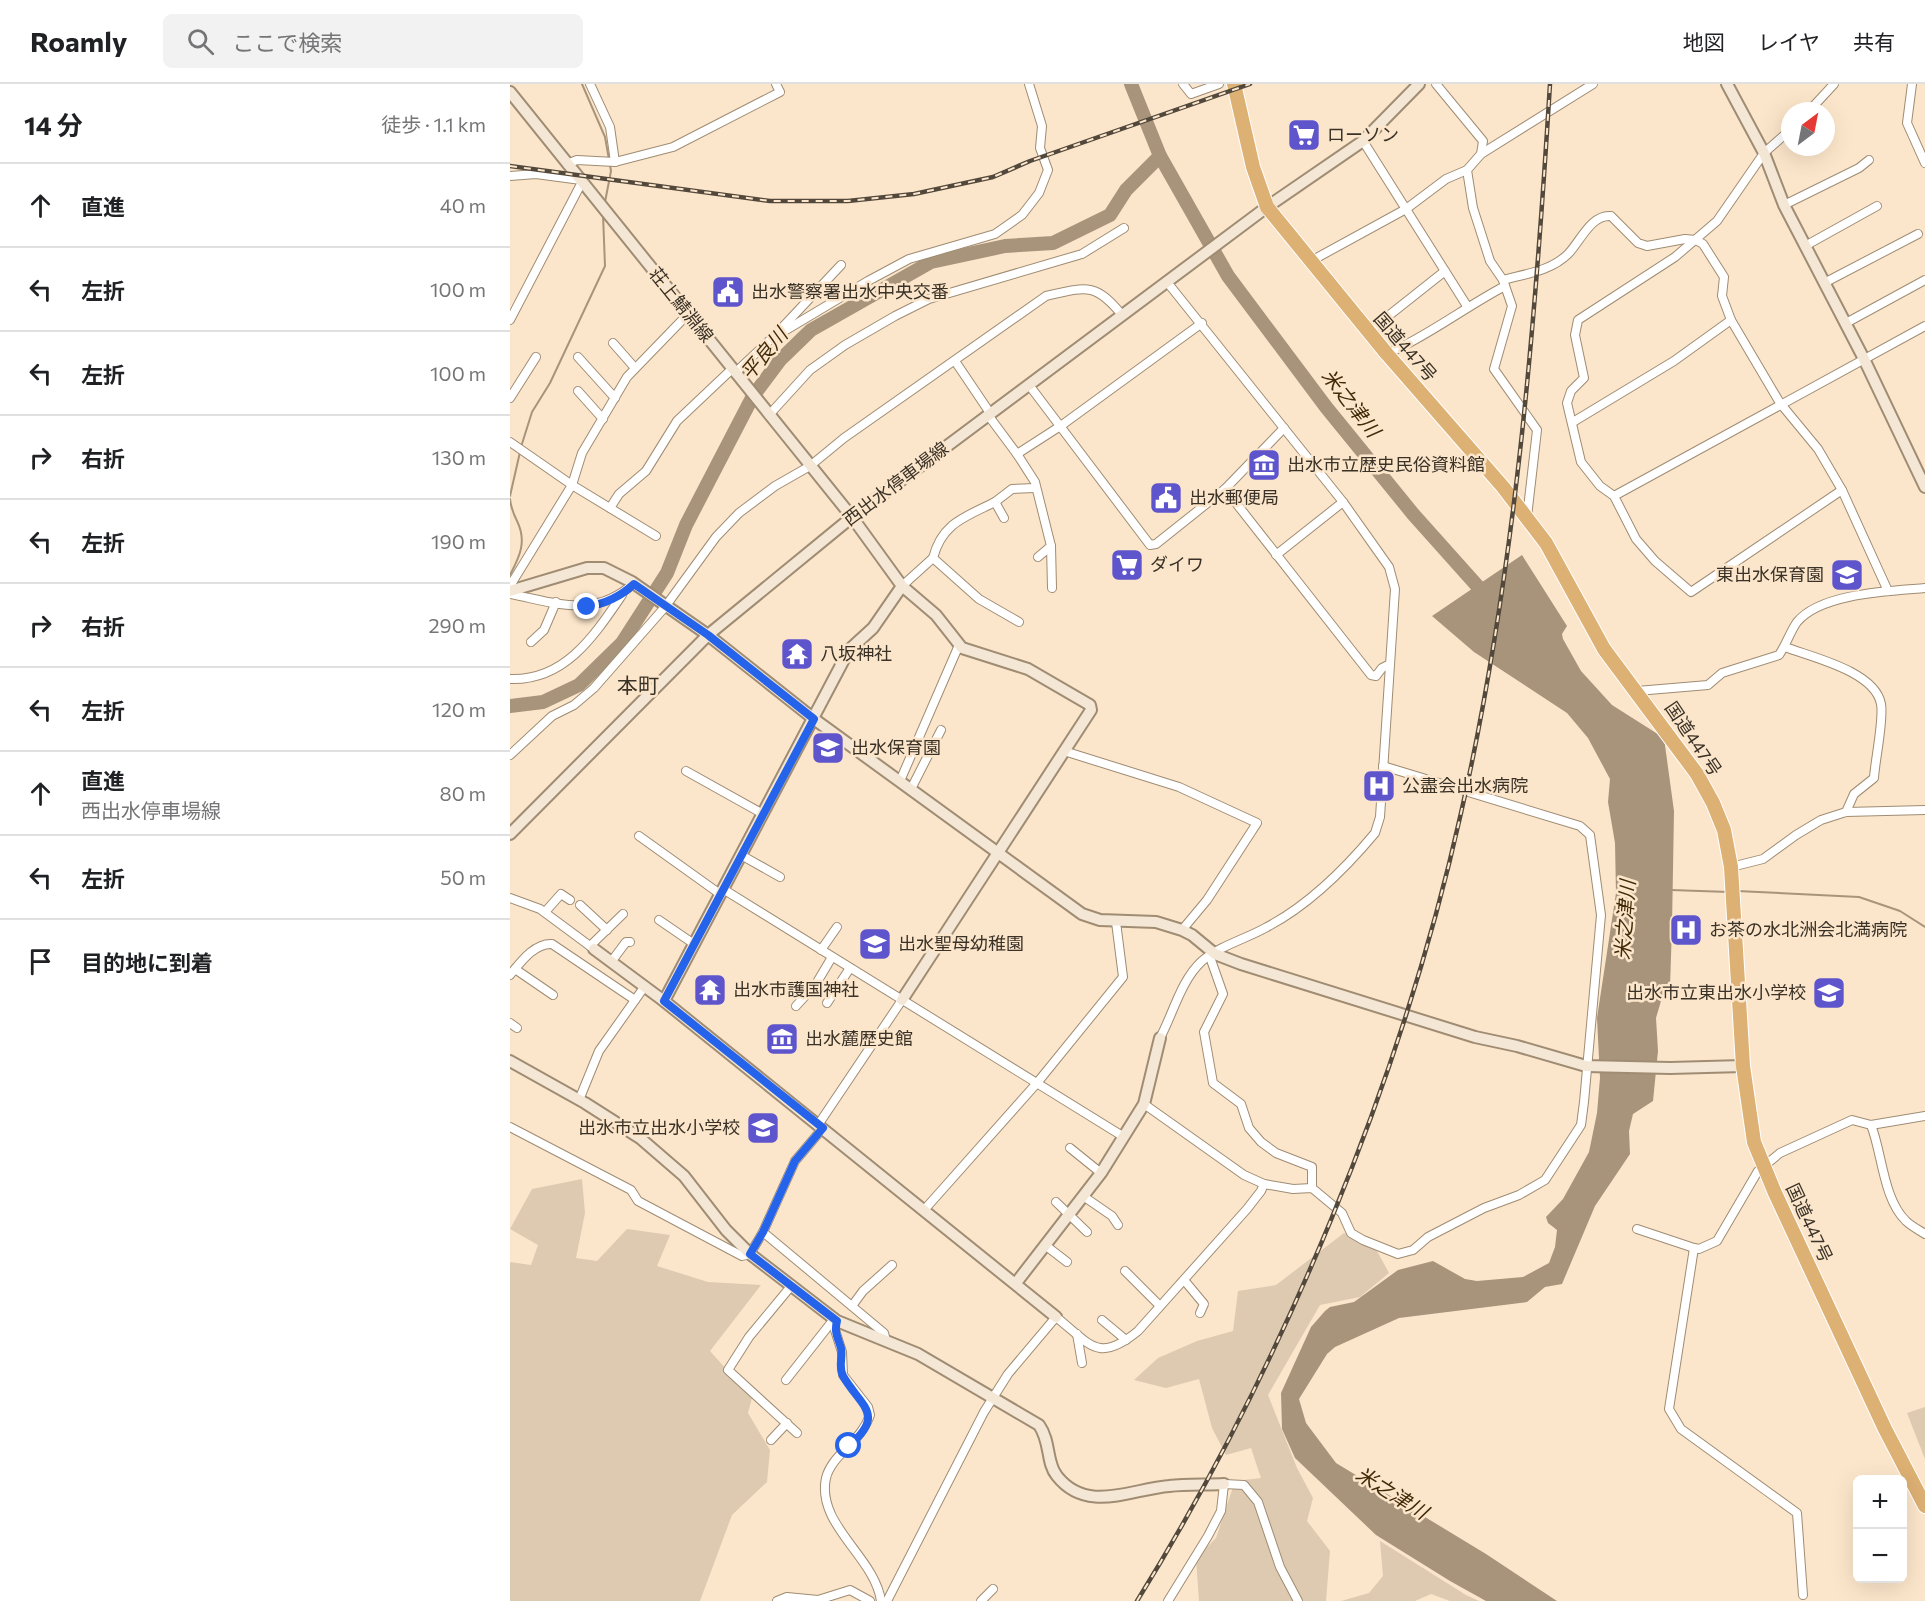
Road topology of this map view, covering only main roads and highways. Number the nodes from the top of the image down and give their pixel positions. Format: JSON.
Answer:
{"nodes":[{"id":1,"x":1234,"y":84,"type":"edge"},
{"id":2,"x":1924,"y":1503,"type":"edge"}],
"edges":[{"from":1,"to":2,"type":"highway","name":"国道447号"}]}
